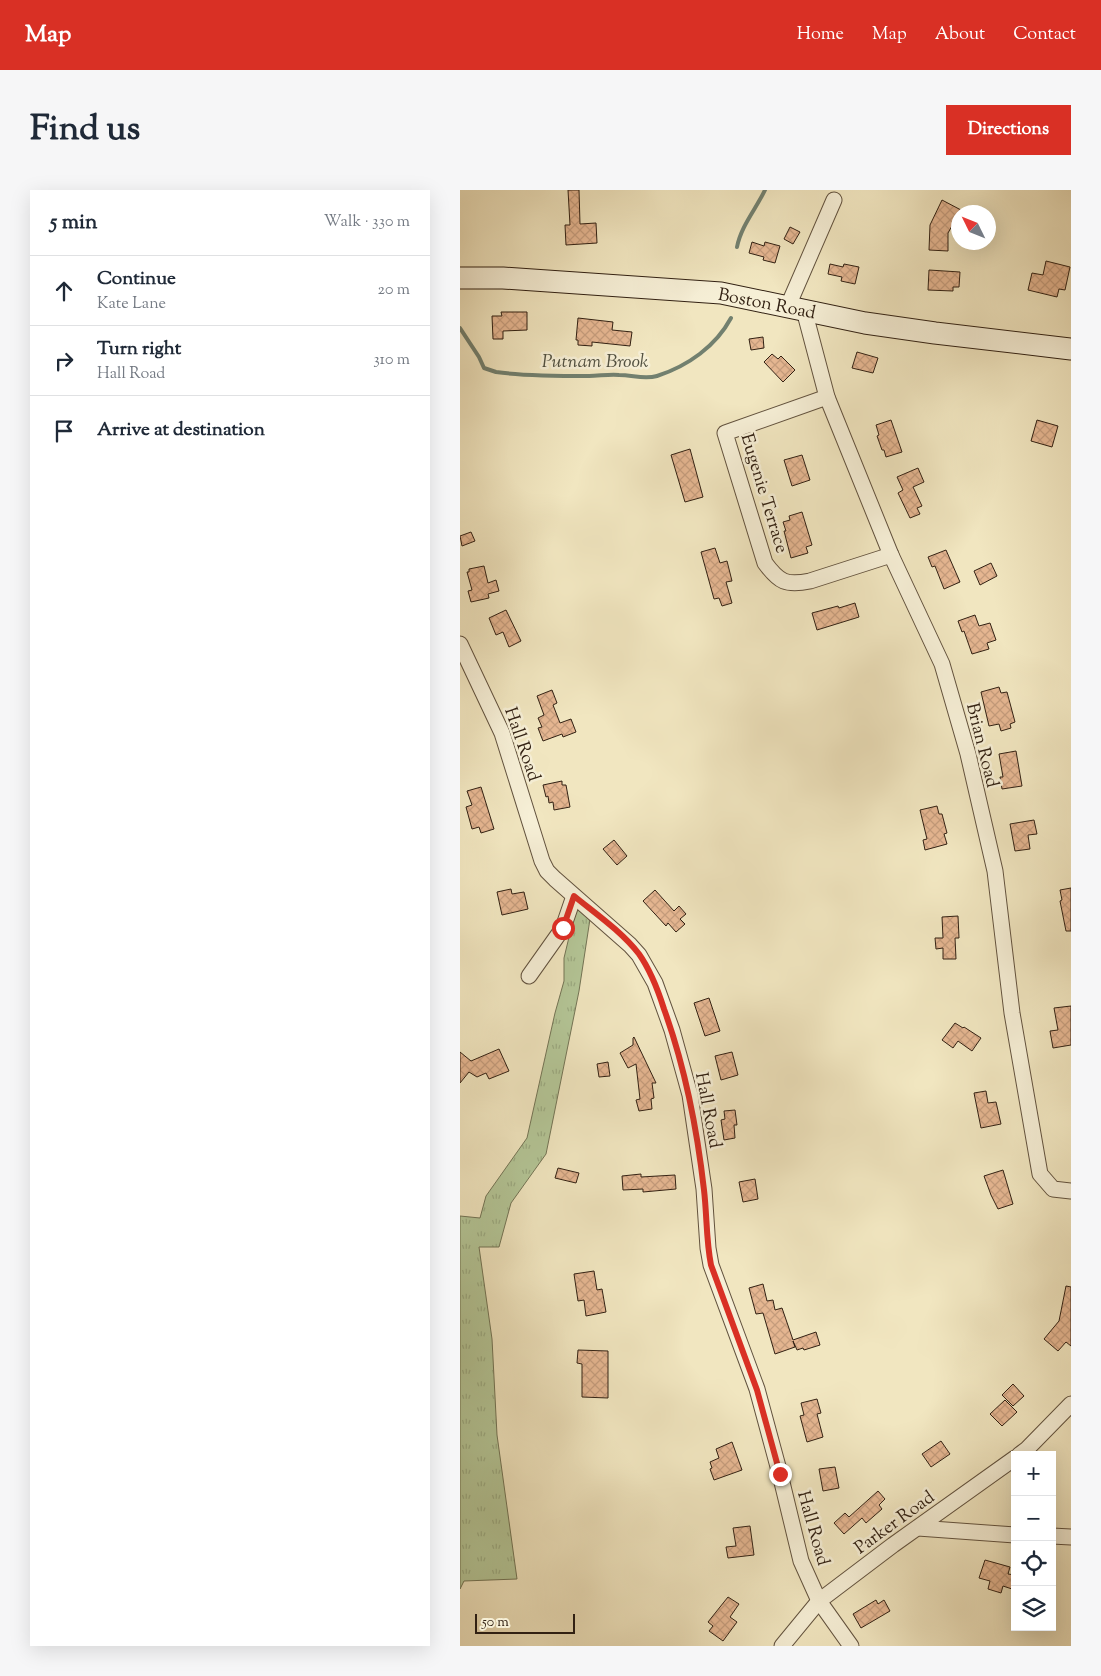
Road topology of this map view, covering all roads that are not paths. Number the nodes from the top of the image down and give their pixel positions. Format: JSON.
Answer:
{"nodes":[{"id":1,"x":834,"y":200,"type":"dead end"},
{"id":2,"x":460,"y":278,"type":"edge"},
{"id":3,"x":796,"y":308,"type":"junction"},
{"id":4,"x":1071,"y":349,"type":"edge"},
{"id":5,"x":827,"y":397,"type":"junction"},
{"id":6,"x":891,"y":554,"type":"junction"},
{"id":7,"x":460,"y":644,"type":"edge"},
{"id":8,"x":574,"y":896,"type":"junction"},
{"id":9,"x":529,"y":976,"type":"dead end"},
{"id":10,"x":1071,"y":1191,"type":"edge"},
{"id":11,"x":1071,"y":1404,"type":"edge"},
{"id":12,"x":1024,"y":1451,"type":"edge"},
{"id":13,"x":1011,"y":1461,"type":"edge"},
{"id":14,"x":918,"y":1528,"type":"junction"},
{"id":15,"x":1011,"y":1535,"type":"edge"},
{"id":16,"x":1056,"y":1536,"type":"edge"},
{"id":17,"x":1071,"y":1537,"type":"edge"},
{"id":18,"x":818,"y":1601,"type":"junction"},
{"id":19,"x":782,"y":1646,"type":"edge"},
{"id":20,"x":851,"y":1646,"type":"edge"}],
"edges":[{"from":1,"to":3,"type":"street"},
{"from":2,"to":3,"type":"main road","name":"Boston Road"},
{"from":3,"to":4,"type":"main road","name":"Boston Road"},
{"from":3,"to":5,"type":"street","name":"Brian Road"},
{"from":5,"to":6,"type":"street","name":"Brian Road"},
{"from":5,"to":6,"type":"street","name":"Eugenie Terrace"},
{"from":6,"to":10,"type":"street","name":"Brian Road"},
{"from":7,"to":8,"type":"street","name":"Hall Road"},
{"from":8,"to":9,"type":"street"},
{"from":8,"to":18,"type":"street","name":"Hall Road"},
{"from":11,"to":12,"type":"street"},
{"from":13,"to":14,"type":"street","name":"Parker Road"},
{"from":14,"to":15,"type":"street"},
{"from":14,"to":18,"type":"street","name":"Parker Road"},
{"from":16,"to":17,"type":"street"},
{"from":18,"to":19,"type":"street","name":"Parker Road"},
{"from":18,"to":20,"type":"street","name":"Hall Road"}]}
